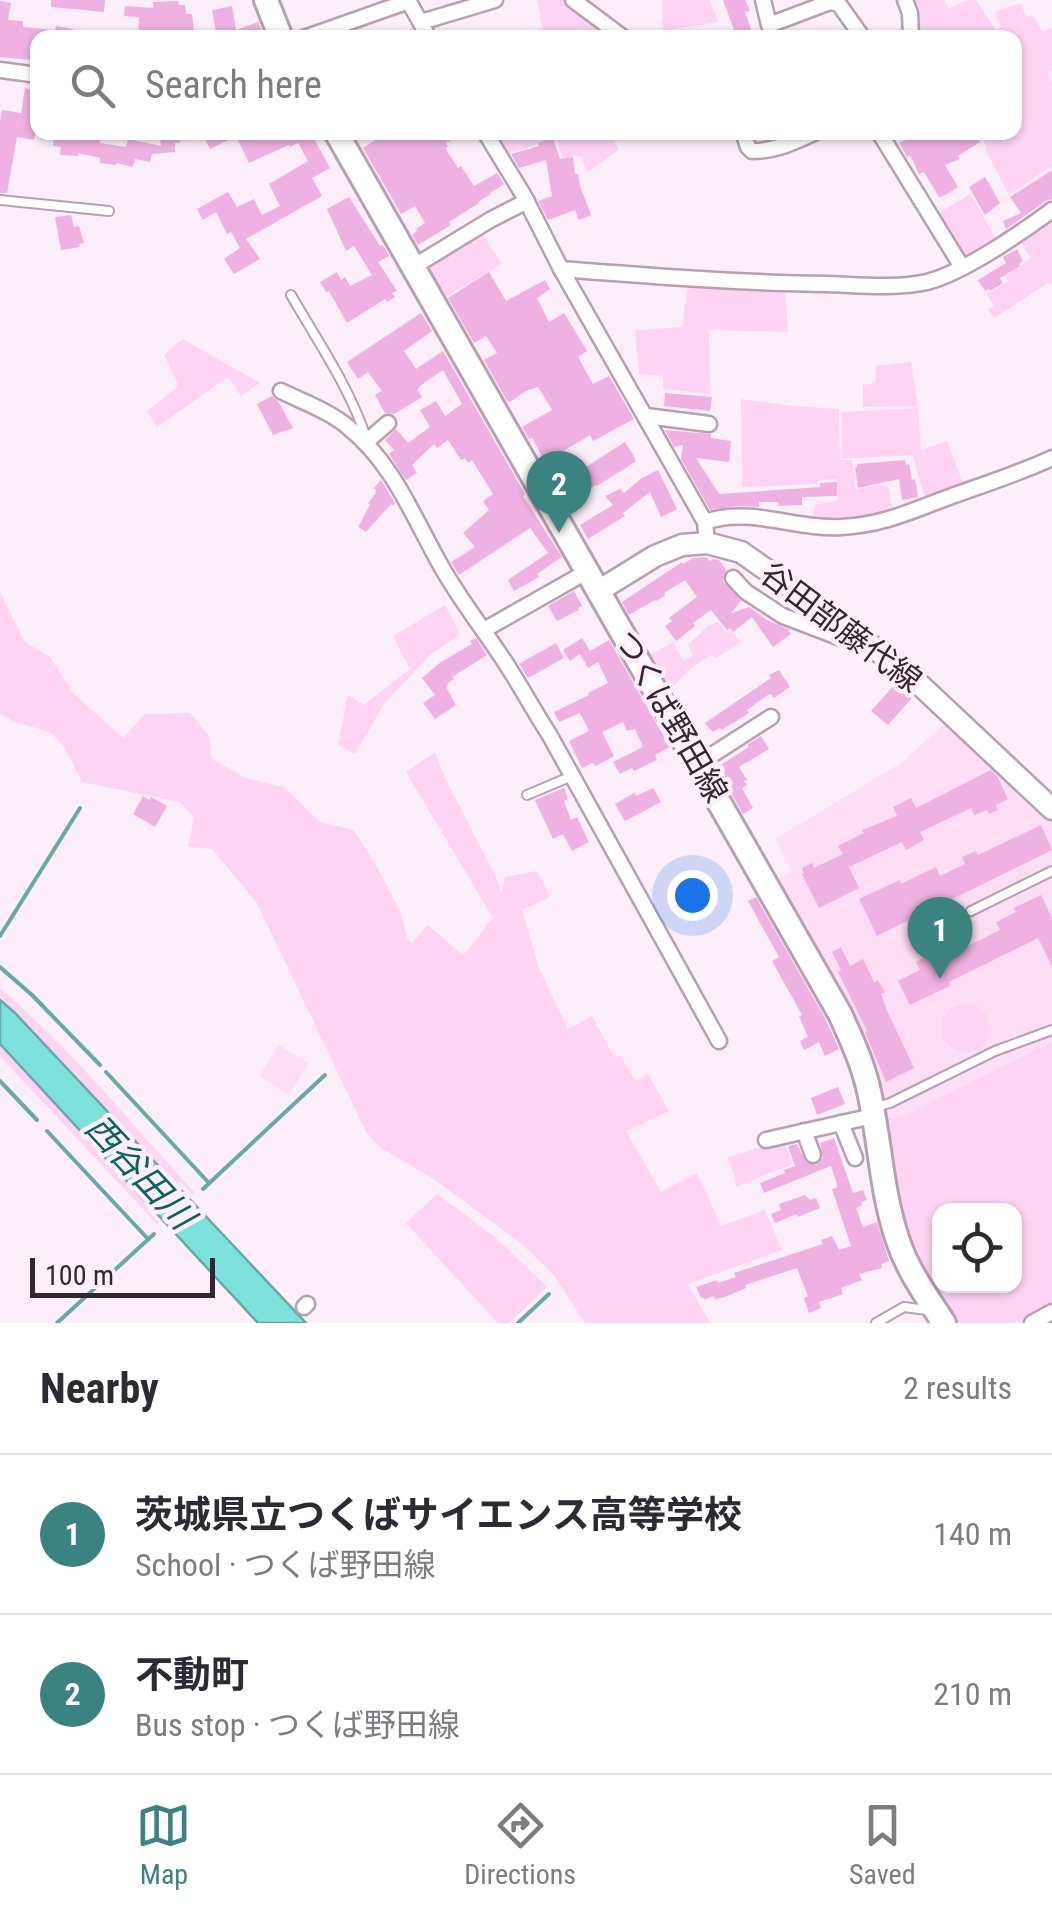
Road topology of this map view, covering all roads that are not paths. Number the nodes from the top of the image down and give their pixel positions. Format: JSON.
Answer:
{"nodes":[{"id":1,"x":266,"y":0,"type":"edge"},
{"id":2,"x":495,"y":0,"type":"edge"},
{"id":3,"x":573,"y":0,"type":"edge"},
{"id":4,"x":763,"y":0,"type":"edge"},
{"id":5,"x":906,"y":0,"type":"edge"},
{"id":6,"x":408,"y":1,"type":"edge"},
{"id":7,"x":836,"y":1,"type":"edge"},
{"id":8,"x":420,"y":22,"type":"junction"},
{"id":9,"x":277,"y":30,"type":"edge"},
{"id":10,"x":326,"y":30,"type":"edge"},
{"id":11,"x":425,"y":30,"type":"edge"},
{"id":12,"x":613,"y":30,"type":"edge"},
{"id":13,"x":858,"y":30,"type":"edge"},
{"id":14,"x":911,"y":30,"type":"edge"},
{"id":15,"x":0,"y":70,"type":"edge"},
{"id":16,"x":30,"y":75,"type":"edge"},
{"id":17,"x":341,"y":140,"type":"edge"},
{"id":18,"x":491,"y":140,"type":"edge"},
{"id":19,"x":745,"y":140,"type":"edge"},
{"id":20,"x":798,"y":140,"type":"edge"},
{"id":21,"x":883,"y":140,"type":"edge"},
{"id":22,"x":0,"y":200,"type":"edge"},
{"id":23,"x":526,"y":201,"type":"junction"},
{"id":24,"x":109,"y":210,"type":"dead end"},
{"id":25,"x":1052,"y":210,"type":"edge"},
{"id":26,"x":413,"y":266,"type":"junction"},
{"id":27,"x":962,"y":267,"type":"junction"},
{"id":28,"x":561,"y":269,"type":"junction"},
{"id":29,"x":290,"y":295,"type":"dead end"},
{"id":30,"x":281,"y":391,"type":"dead end"},
{"id":31,"x":646,"y":416,"type":"junction"},
{"id":32,"x":388,"y":423,"type":"dead end"},
{"id":33,"x":709,"y":424,"type":"dead end"},
{"id":34,"x":366,"y":442,"type":"junction"},
{"id":35,"x":1052,"y":458,"type":"edge"},
{"id":36,"x":706,"y":532,"type":"junction"},
{"id":37,"x":733,"y":578,"type":"dead end"},
{"id":38,"x":594,"y":580,"type":"junction"},
{"id":39,"x":484,"y":630,"type":"junction"},
{"id":40,"x":856,"y":633,"type":"junction"},
{"id":41,"x":771,"y":718,"type":"dead end"},
{"id":42,"x":698,"y":764,"type":"junction"},
{"id":43,"x":572,"y":776,"type":"junction"},
{"id":44,"x":527,"y":795,"type":"dead end"},
{"id":45,"x":1052,"y":808,"type":"edge"},
{"id":46,"x":1052,"y":871,"type":"edge"},
{"id":47,"x":970,"y":911,"type":"dead end"},
{"id":48,"x":1052,"y":1030,"type":"edge"},
{"id":49,"x":720,"y":1041,"type":"dead end"},
{"id":50,"x":873,"y":1112,"type":"junction"},
{"id":51,"x":842,"y":1123,"type":"junction"},
{"id":52,"x":804,"y":1131,"type":"junction"},
{"id":53,"x":766,"y":1140,"type":"dead end"},
{"id":54,"x":813,"y":1156,"type":"dead end"},
{"id":55,"x":855,"y":1158,"type":"dead end"},
{"id":56,"x":1052,"y":1312,"type":"edge"},
{"id":57,"x":940,"y":1317,"type":"edge"},
{"id":58,"x":876,"y":1323,"type":"edge"},
{"id":59,"x":1032,"y":1323,"type":"edge"}],
"edges":[{"from":1,"to":9,"type":"main road"},
{"from":2,"to":8,"type":"street"},
{"from":3,"to":12,"type":"street"},
{"from":4,"to":7,"type":"street"},
{"from":5,"to":14,"type":"street"},
{"from":6,"to":8,"type":"street"},
{"from":6,"to":10,"type":"street"},
{"from":7,"to":13,"type":"street"},
{"from":8,"to":11,"type":"street"},
{"from":15,"to":16,"type":"street"},
{"from":17,"to":26,"type":"main road","name":"つくば野田線"},
{"from":18,"to":23,"type":"street"},
{"from":19,"to":20,"type":"street"},
{"from":21,"to":27,"type":"street"},
{"from":22,"to":24,"type":"lane"},
{"from":23,"to":26,"type":"street"},
{"from":23,"to":28,"type":"street"},
{"from":25,"to":27,"type":"street"},
{"from":26,"to":38,"type":"main road","name":"つくば野田線"},
{"from":27,"to":28,"type":"street"},
{"from":28,"to":31,"type":"street"},
{"from":29,"to":34,"type":"lane"},
{"from":30,"to":34,"type":"street"},
{"from":31,"to":33,"type":"street"},
{"from":31,"to":36,"type":"street"},
{"from":32,"to":34,"type":"street"},
{"from":34,"to":39,"type":"street"},
{"from":35,"to":36,"type":"street"},
{"from":36,"to":38,"type":"main road"},
{"from":36,"to":40,"type":"main road","name":"谷田部藤代線"},
{"from":37,"to":40,"type":"street"},
{"from":38,"to":39,"type":"street"},
{"from":38,"to":42,"type":"main road","name":"つくば野田線"},
{"from":39,"to":43,"type":"street"},
{"from":40,"to":45,"type":"main road","name":"谷田部藤代線"},
{"from":41,"to":42,"type":"street"},
{"from":42,"to":50,"type":"main road","name":"つくば野田線"},
{"from":43,"to":44,"type":"lane"},
{"from":43,"to":49,"type":"street"},
{"from":46,"to":47,"type":"lane"},
{"from":48,"to":50,"type":"lane"},
{"from":50,"to":51,"type":"street"},
{"from":50,"to":57,"type":"main road","name":"つくば野田線"},
{"from":51,"to":52,"type":"street"},
{"from":51,"to":55,"type":"street"},
{"from":52,"to":53,"type":"street"},
{"from":52,"to":54,"type":"street"},
{"from":56,"to":59,"type":"street"},
{"from":57,"to":58,"type":"lane"}]}
